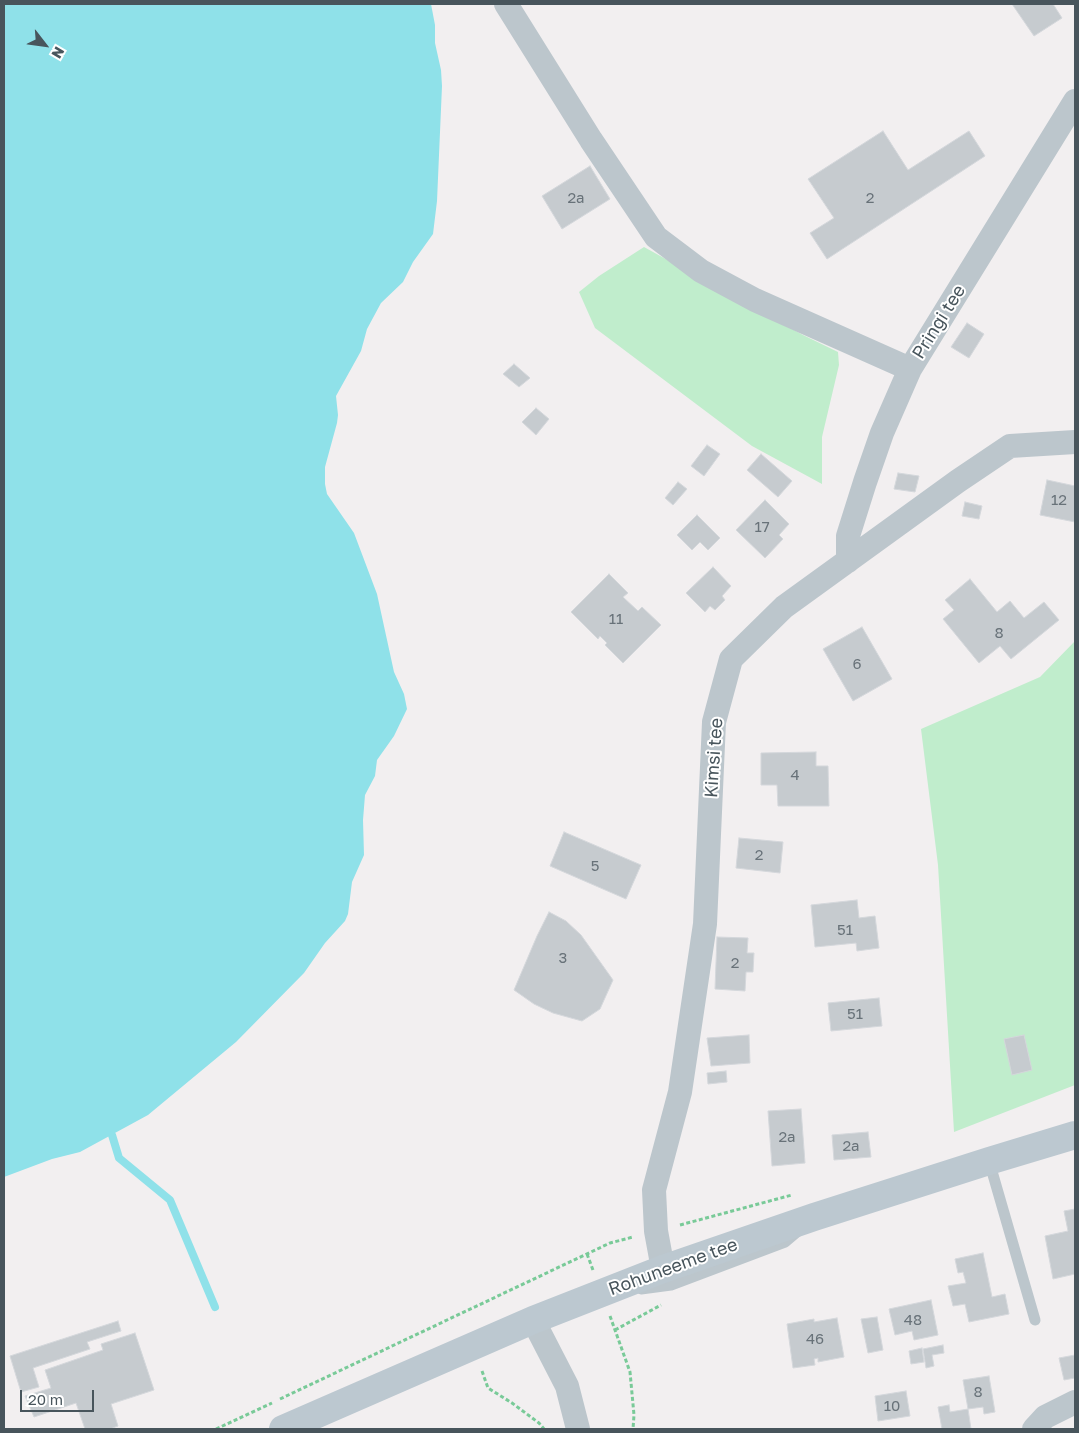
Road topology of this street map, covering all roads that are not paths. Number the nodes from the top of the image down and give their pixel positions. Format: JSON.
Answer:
{"nodes":[{"id":1,"x":506,"y":4,"type":"edge"},
{"id":2,"x":1075,"y":101,"type":"edge"},
{"id":3,"x":910,"y":369,"type":"junction"},
{"id":4,"x":1075,"y":442,"type":"edge"},
{"id":5,"x":848,"y":561,"type":"junction"},
{"id":6,"x":1075,"y":1135,"type":"edge"},
{"id":7,"x":989,"y":1161,"type":"junction"},
{"id":8,"x":814,"y":1217,"type":"junction"},
{"id":9,"x":663,"y":1269,"type":"junction"},
{"id":10,"x":602,"y":1293,"type":"junction"},
{"id":11,"x":533,"y":1320,"type":"junction"},
{"id":12,"x":1035,"y":1320,"type":"dead end"},
{"id":13,"x":1075,"y":1402,"type":"edge"},
{"id":14,"x":1042,"y":1425,"type":"edge"},
{"id":15,"x":283,"y":1429,"type":"edge"},
{"id":16,"x":578,"y":1429,"type":"edge"}],
"edges":[{"from":1,"to":3,"type":"street"},
{"from":2,"to":3,"type":"street","name":"Pringi tee"},
{"from":3,"to":5,"type":"street","name":"Pringi tee"},
{"from":4,"to":5,"type":"street","name":"Kimsi tee"},
{"from":5,"to":9,"type":"street","name":"Kimsi tee"},
{"from":6,"to":7,"type":"street","name":"Rohuneeme tee"},
{"from":7,"to":8,"type":"street","name":"Rohuneeme tee"},
{"from":7,"to":12,"type":"lane"},
{"from":8,"to":9,"type":"street","name":"Rohuneeme tee"},
{"from":8,"to":10,"type":"lane"},
{"from":9,"to":10,"type":"street","name":"Rohuneeme tee"},
{"from":10,"to":11,"type":"street","name":"Rohuneeme tee"},
{"from":11,"to":15,"type":"street","name":"Rohuneeme tee"},
{"from":11,"to":16,"type":"street"},
{"from":13,"to":14,"type":"street"}]}
